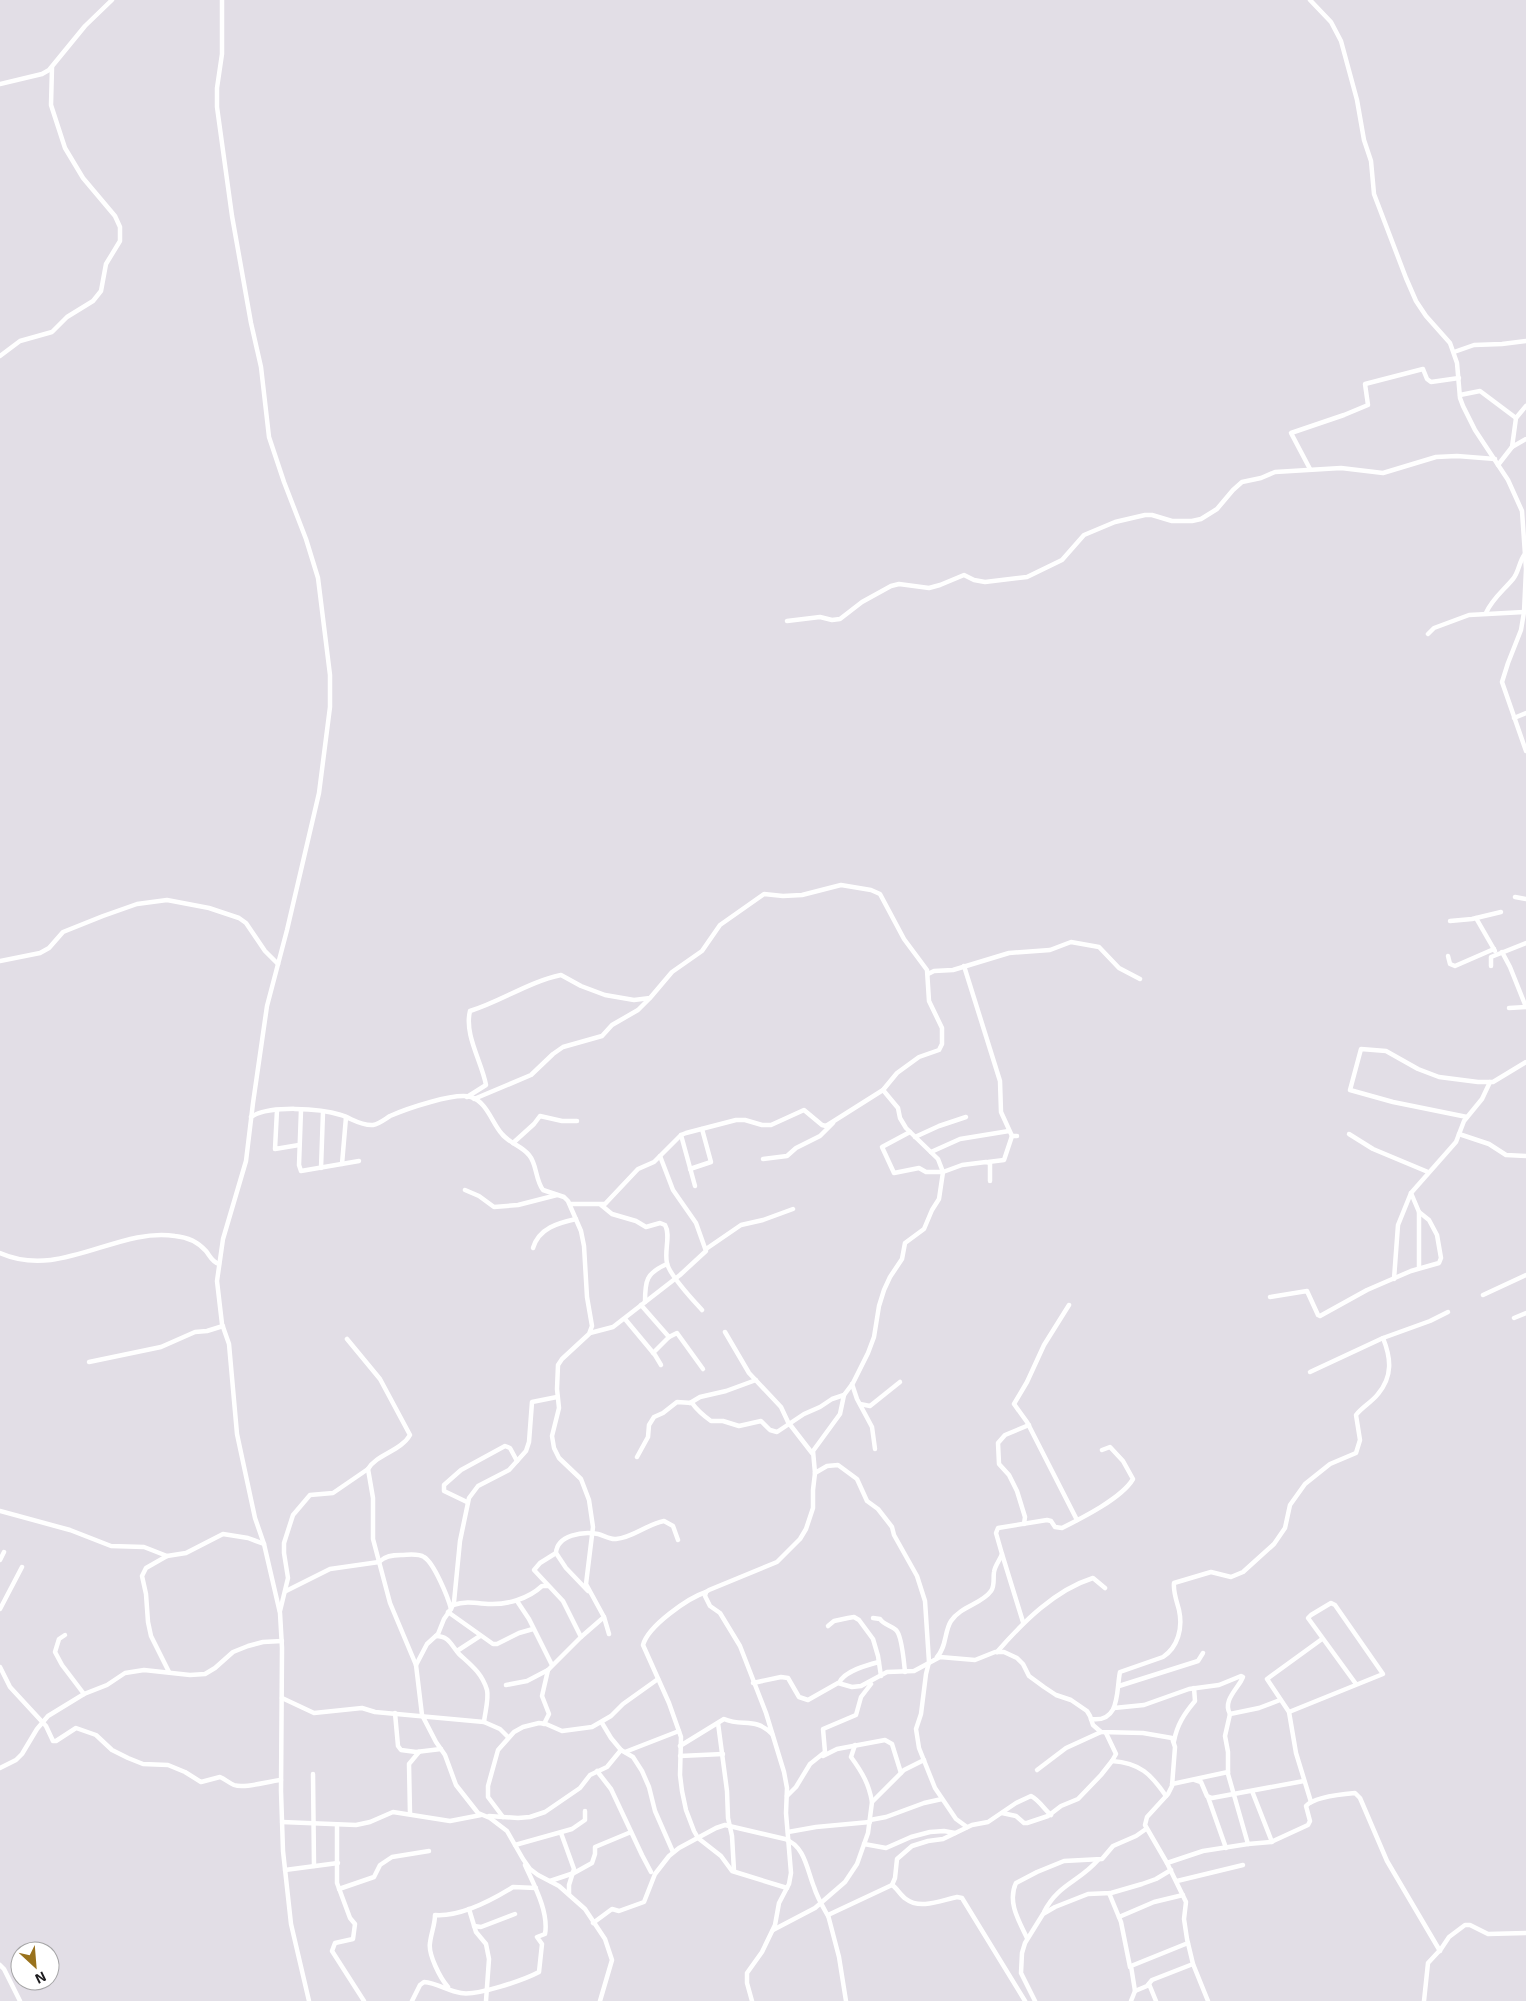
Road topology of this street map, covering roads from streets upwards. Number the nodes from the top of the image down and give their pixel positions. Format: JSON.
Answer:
{"nodes":[{"id":1,"x":112,"y":0,"type":"edge"},
{"id":2,"x":222,"y":0,"type":"edge"},
{"id":3,"x":1310,"y":0,"type":"edge"},
{"id":4,"x":52,"y":67,"type":"junction"},
{"id":5,"x":42,"y":74,"type":"junction"},
{"id":6,"x":52,"y":79,"type":"junction"},
{"id":7,"x":0,"y":84,"type":"edge"},
{"id":8,"x":1526,"y":341,"type":"edge"},
{"id":9,"x":1454,"y":352,"type":"junction"},
{"id":10,"x":0,"y":356,"type":"edge"},
{"id":11,"x":1459,"y":378,"type":"junction"},
{"id":12,"x":1460,"y":395,"type":"junction"},
{"id":13,"x":1526,"y":406,"type":"edge"},
{"id":14,"x":1516,"y":418,"type":"junction"},
{"id":15,"x":1526,"y":439,"type":"edge"},
{"id":16,"x":1512,"y":447,"type":"junction"},
{"id":17,"x":1495,"y":459,"type":"junction"},
{"id":18,"x":1498,"y":465,"type":"junction"},
{"id":19,"x":1310,"y":469,"type":"junction"},
{"id":20,"x":1524,"y":510,"type":"edge"},
{"id":21,"x":1525,"y":537,"type":"edge"},
{"id":22,"x":1525,"y":554,"type":"edge"},
{"id":23,"x":1524,"y":612,"type":"junction"},
{"id":24,"x":1486,"y":613,"type":"junction"},
{"id":25,"x":787,"y":620,"type":"dead end"},
{"id":26,"x":1428,"y":634,"type":"dead end"},
{"id":27,"x":1526,"y":713,"type":"edge"},
{"id":28,"x":1514,"y":718,"type":"junction"},
{"id":29,"x":1526,"y":751,"type":"edge"},
{"id":30,"x":1515,"y":897,"type":"dead end"},
{"id":31,"x":1526,"y":898,"type":"edge"},
{"id":32,"x":1501,"y":912,"type":"dead end"},
{"id":33,"x":1476,"y":918,"type":"junction"},
{"id":34,"x":1450,"y":921,"type":"dead end"},
{"id":35,"x":1526,"y":943,"type":"edge"},
{"id":36,"x":1494,"y":949,"type":"junction"},
{"id":37,"x":1500,"y":953,"type":"junction"},
{"id":38,"x":1448,"y":956,"type":"dead end"},
{"id":39,"x":0,"y":961,"type":"edge"},
{"id":40,"x":278,"y":964,"type":"junction"},
{"id":41,"x":964,"y":966,"type":"junction"},
{"id":42,"x":1491,"y":966,"type":"dead end"},
{"id":43,"x":928,"y":974,"type":"junction"},
{"id":44,"x":1140,"y":979,"type":"dead end"},
{"id":45,"x":650,"y":998,"type":"junction"},
{"id":46,"x":1526,"y":1007,"type":"edge"},
{"id":47,"x":1509,"y":1008,"type":"dead end"},
{"id":48,"x":1526,"y":1062,"type":"edge"},
{"id":49,"x":1490,"y":1082,"type":"junction"},
{"id":50,"x":883,"y":1090,"type":"junction"},
{"id":51,"x":467,"y":1096,"type":"junction"},
{"id":52,"x":474,"y":1099,"type":"junction"},
{"id":53,"x":277,"y":1110,"type":"junction"},
{"id":54,"x":301,"y":1110,"type":"junction"},
{"id":55,"x":324,"y":1112,"type":"junction"},
{"id":56,"x":251,"y":1117,"type":"junction"},
{"id":57,"x":346,"y":1117,"type":"junction"},
{"id":58,"x":966,"y":1117,"type":"dead end"},
{"id":59,"x":1467,"y":1117,"type":"junction"},
{"id":60,"x":578,"y":1121,"type":"dead end"},
{"id":61,"x":834,"y":1122,"type":"junction"},
{"id":62,"x":702,"y":1129,"type":"junction"},
{"id":63,"x":910,"y":1132,"type":"junction"},
{"id":64,"x":1013,"y":1134,"type":"junction"},
{"id":65,"x":1349,"y":1134,"type":"dead end"},
{"id":66,"x":1459,"y":1134,"type":"junction"},
{"id":67,"x":681,"y":1135,"type":"junction"},
{"id":68,"x":915,"y":1138,"type":"junction"},
{"id":69,"x":513,"y":1143,"type":"junction"},
{"id":70,"x":299,"y":1145,"type":"junction"},
{"id":71,"x":931,"y":1152,"type":"junction"},
{"id":72,"x":660,"y":1156,"type":"junction"},
{"id":73,"x":1526,"y":1156,"type":"edge"},
{"id":74,"x":763,"y":1159,"type":"dead end"},
{"id":75,"x":358,"y":1161,"type":"dead end"},
{"id":76,"x":988,"y":1162,"type":"junction"},
{"id":77,"x":342,"y":1164,"type":"junction"},
{"id":78,"x":321,"y":1168,"type":"junction"},
{"id":79,"x":690,"y":1169,"type":"junction"},
{"id":80,"x":943,"y":1172,"type":"junction"},
{"id":81,"x":1428,"y":1172,"type":"junction"},
{"id":82,"x":990,"y":1181,"type":"dead end"},
{"id":83,"x":695,"y":1186,"type":"dead end"},
{"id":84,"x":465,"y":1190,"type":"dead end"},
{"id":85,"x":1411,"y":1193,"type":"junction"},
{"id":86,"x":559,"y":1195,"type":"junction"},
{"id":87,"x":570,"y":1204,"type":"junction"},
{"id":88,"x":600,"y":1205,"type":"junction"},
{"id":89,"x":793,"y":1209,"type":"dead end"},
{"id":90,"x":1418,"y":1212,"type":"junction"},
{"id":91,"x":576,"y":1219,"type":"junction"},
{"id":92,"x":533,"y":1248,"type":"dead end"},
{"id":93,"x":706,"y":1249,"type":"junction"},
{"id":94,"x":0,"y":1253,"type":"edge"},
{"id":95,"x":218,"y":1264,"type":"junction"},
{"id":96,"x":667,"y":1264,"type":"junction"},
{"id":97,"x":1420,"y":1268,"type":"junction"},
{"id":98,"x":1526,"y":1275,"type":"edge"},
{"id":99,"x":676,"y":1278,"type":"junction"},
{"id":100,"x":1394,"y":1279,"type":"junction"},
{"id":101,"x":1483,"y":1295,"type":"dead end"},
{"id":102,"x":1270,"y":1297,"type":"dead end"},
{"id":103,"x":643,"y":1304,"type":"junction"},
{"id":104,"x":1069,"y":1305,"type":"dead end"},
{"id":105,"x":702,"y":1310,"type":"dead end"},
{"id":106,"x":1448,"y":1312,"type":"dead end"},
{"id":107,"x":1526,"y":1313,"type":"edge"},
{"id":108,"x":625,"y":1318,"type":"junction"},
{"id":109,"x":1514,"y":1318,"type":"dead end"},
{"id":110,"x":222,"y":1326,"type":"junction"},
{"id":111,"x":725,"y":1332,"type":"dead end"},
{"id":112,"x":589,"y":1334,"type":"junction"},
{"id":113,"x":668,"y":1337,"type":"junction"},
{"id":114,"x":1383,"y":1338,"type":"junction"},
{"id":115,"x":348,"y":1339,"type":"dead end"},
{"id":116,"x":653,"y":1353,"type":"junction"},
{"id":117,"x":89,"y":1362,"type":"dead end"},
{"id":118,"x":661,"y":1365,"type":"dead end"},
{"id":119,"x":703,"y":1369,"type":"dead end"},
{"id":120,"x":1310,"y":1372,"type":"dead end"},
{"id":121,"x":756,"y":1380,"type":"junction"},
{"id":122,"x":900,"y":1382,"type":"dead end"},
{"id":123,"x":852,"y":1384,"type":"junction"},
{"id":124,"x":844,"y":1395,"type":"junction"},
{"id":125,"x":557,"y":1397,"type":"junction"},
{"id":126,"x":690,"y":1403,"type":"junction"},
{"id":127,"x":860,"y":1404,"type":"junction"},
{"id":128,"x":789,"y":1423,"type":"junction"},
{"id":129,"x":1029,"y":1425,"type":"junction"},
{"id":130,"x":875,"y":1449,"type":"dead end"},
{"id":131,"x":1102,"y":1450,"type":"dead end"},
{"id":132,"x":812,"y":1454,"type":"junction"},
{"id":133,"x":637,"y":1456,"type":"dead end"},
{"id":134,"x":517,"y":1461,"type":"junction"},
{"id":135,"x":368,"y":1469,"type":"junction"},
{"id":136,"x":815,"y":1473,"type":"junction"},
{"id":137,"x":467,"y":1502,"type":"junction"},
{"id":138,"x":0,"y":1511,"type":"edge"},
{"id":139,"x":1077,"y":1520,"type":"junction"},
{"id":140,"x":1024,"y":1524,"type":"junction"},
{"id":141,"x":592,"y":1533,"type":"junction"},
{"id":142,"x":678,"y":1540,"type":"dead end"},
{"id":143,"x":264,"y":1544,"type":"junction"},
{"id":144,"x":4,"y":1552,"type":"dead end"},
{"id":145,"x":556,"y":1553,"type":"junction"},
{"id":146,"x":1002,"y":1554,"type":"junction"},
{"id":147,"x":167,"y":1556,"type":"junction"},
{"id":148,"x":0,"y":1560,"type":"edge"},
{"id":149,"x":379,"y":1562,"type":"junction"},
{"id":150,"x":22,"y":1567,"type":"dead end"},
{"id":151,"x":550,"y":1586,"type":"junction"},
{"id":152,"x":1105,"y":1588,"type":"dead end"},
{"id":153,"x":286,"y":1591,"type":"junction"},
{"id":154,"x":590,"y":1592,"type":"junction"},
{"id":155,"x":706,"y":1592,"type":"junction"},
{"id":156,"x":517,"y":1601,"type":"junction"},
{"id":157,"x":0,"y":1609,"type":"edge"},
{"id":158,"x":450,"y":1609,"type":"junction"},
{"id":159,"x":280,"y":1613,"type":"junction"},
{"id":160,"x":604,"y":1617,"type":"junction"},
{"id":161,"x":873,"y":1618,"type":"dead end"},
{"id":162,"x":1023,"y":1622,"type":"junction"},
{"id":163,"x":828,"y":1626,"type":"dead end"},
{"id":164,"x":533,"y":1629,"type":"junction"},
{"id":165,"x":609,"y":1634,"type":"dead end"},
{"id":166,"x":65,"y":1635,"type":"dead end"},
{"id":167,"x":436,"y":1636,"type":"junction"},
{"id":168,"x":480,"y":1636,"type":"junction"},
{"id":169,"x":581,"y":1637,"type":"junction"},
{"id":170,"x":1322,"y":1640,"type":"junction"},
{"id":171,"x":282,"y":1641,"type":"junction"},
{"id":172,"x":457,"y":1651,"type":"junction"},
{"id":173,"x":998,"y":1652,"type":"junction"},
{"id":174,"x":1203,"y":1653,"type":"dead end"},
{"id":175,"x":936,"y":1658,"type":"junction"},
{"id":176,"x":879,"y":1662,"type":"junction"},
{"id":177,"x":929,"y":1662,"type":"junction"},
{"id":178,"x":416,"y":1665,"type":"junction"},
{"id":179,"x":552,"y":1665,"type":"junction"},
{"id":180,"x":0,"y":1667,"type":"edge"},
{"id":181,"x":548,"y":1670,"type":"junction"},
{"id":182,"x":169,"y":1672,"type":"junction"},
{"id":183,"x":905,"y":1672,"type":"junction"},
{"id":184,"x":881,"y":1676,"type":"junction"},
{"id":185,"x":658,"y":1679,"type":"junction"},
{"id":186,"x":872,"y":1682,"type":"junction"},
{"id":187,"x":753,"y":1683,"type":"junction"},
{"id":188,"x":839,"y":1683,"type":"junction"},
{"id":189,"x":1356,"y":1684,"type":"junction"},
{"id":190,"x":506,"y":1685,"type":"dead end"},
{"id":191,"x":1119,"y":1686,"type":"junction"},
{"id":192,"x":1194,"y":1688,"type":"junction"},
{"id":193,"x":84,"y":1694,"type":"junction"},
{"id":194,"x":282,"y":1698,"type":"junction"},
{"id":195,"x":1280,"y":1700,"type":"junction"},
{"id":196,"x":1114,"y":1708,"type":"junction"},
{"id":197,"x":1289,"y":1712,"type":"junction"},
{"id":198,"x":395,"y":1713,"type":"junction"},
{"id":199,"x":1230,"y":1714,"type":"junction"},
{"id":200,"x":422,"y":1715,"type":"junction"},
{"id":201,"x":1091,"y":1719,"type":"junction"},
{"id":202,"x":42,"y":1721,"type":"junction"},
{"id":203,"x":484,"y":1722,"type":"junction"},
{"id":204,"x":602,"y":1722,"type":"junction"},
{"id":205,"x":718,"y":1723,"type":"junction"},
{"id":206,"x":544,"y":1724,"type":"junction"},
{"id":207,"x":679,"y":1731,"type":"junction"},
{"id":208,"x":1104,"y":1733,"type":"junction"},
{"id":209,"x":773,"y":1735,"type":"junction"},
{"id":210,"x":508,"y":1737,"type":"junction"},
{"id":211,"x":1174,"y":1741,"type":"junction"},
{"id":212,"x":855,"y":1745,"type":"junction"},
{"id":213,"x":680,"y":1746,"type":"junction"},
{"id":214,"x":441,"y":1749,"type":"junction"},
{"id":215,"x":623,"y":1751,"type":"junction"},
{"id":216,"x":418,"y":1752,"type":"junction"},
{"id":217,"x":722,"y":1754,"type":"junction"},
{"id":218,"x":680,"y":1756,"type":"junction"},
{"id":219,"x":819,"y":1757,"type":"junction"},
{"id":220,"x":924,"y":1760,"type":"junction"},
{"id":221,"x":1112,"y":1761,"type":"junction"},
{"id":222,"x":0,"y":1768,"type":"edge"},
{"id":223,"x":1037,"y":1770,"type":"dead end"},
{"id":224,"x":598,"y":1771,"type":"junction"},
{"id":225,"x":1228,"y":1772,"type":"junction"},
{"id":226,"x":901,"y":1773,"type":"junction"},
{"id":227,"x":313,"y":1774,"type":"dead end"},
{"id":228,"x":281,"y":1780,"type":"junction"},
{"id":229,"x":1195,"y":1780,"type":"junction"},
{"id":230,"x":1304,"y":1781,"type":"junction"},
{"id":231,"x":1172,"y":1784,"type":"junction"},
{"id":232,"x":1252,"y":1791,"type":"junction"},
{"id":233,"x":1233,"y":1794,"type":"junction"},
{"id":234,"x":1166,"y":1796,"type":"junction"},
{"id":235,"x":786,"y":1797,"type":"junction"},
{"id":236,"x":1208,"y":1797,"type":"junction"},
{"id":237,"x":942,"y":1799,"type":"junction"},
{"id":238,"x":872,"y":1802,"type":"junction"},
{"id":239,"x":1311,"y":1802,"type":"junction"},
{"id":240,"x":585,"y":1811,"type":"dead end"},
{"id":241,"x":1002,"y":1813,"type":"junction"},
{"id":242,"x":410,"y":1814,"type":"junction"},
{"id":243,"x":1051,"y":1814,"type":"junction"},
{"id":244,"x":483,"y":1815,"type":"junction"},
{"id":245,"x":503,"y":1818,"type":"junction"},
{"id":246,"x":870,"y":1821,"type":"junction"},
{"id":247,"x":282,"y":1822,"type":"junction"},
{"id":248,"x":312,"y":1824,"type":"junction"},
{"id":249,"x":337,"y":1825,"type":"junction"},
{"id":250,"x":729,"y":1826,"type":"junction"},
{"id":251,"x":967,"y":1827,"type":"junction"},
{"id":252,"x":1146,"y":1828,"type":"junction"},
{"id":253,"x":631,"y":1832,"type":"junction"},
{"id":254,"x":788,"y":1832,"type":"junction"},
{"id":255,"x":561,"y":1833,"type":"junction"},
{"id":256,"x":955,"y":1833,"type":"junction"},
{"id":257,"x":698,"y":1838,"type":"junction"},
{"id":258,"x":789,"y":1841,"type":"junction"},
{"id":259,"x":1272,"y":1842,"type":"junction"},
{"id":260,"x":864,"y":1844,"type":"junction"},
{"id":261,"x":1248,"y":1844,"type":"junction"},
{"id":262,"x":515,"y":1845,"type":"junction"},
{"id":263,"x":1226,"y":1848,"type":"junction"},
{"id":264,"x":429,"y":1851,"type":"dead end"},
{"id":265,"x":673,"y":1852,"type":"junction"},
{"id":266,"x":523,"y":1859,"type":"junction"},
{"id":267,"x":1098,"y":1860,"type":"junction"},
{"id":268,"x":338,"y":1863,"type":"junction"},
{"id":269,"x":1167,"y":1863,"type":"junction"},
{"id":270,"x":1243,"y":1865,"type":"dead end"},
{"id":271,"x":314,"y":1866,"type":"junction"},
{"id":272,"x":285,"y":1870,"type":"junction"},
{"id":273,"x":1171,"y":1870,"type":"junction"},
{"id":274,"x":734,"y":1871,"type":"junction"},
{"id":275,"x":651,"y":1872,"type":"dead end"},
{"id":276,"x":574,"y":1873,"type":"junction"},
{"id":277,"x":550,"y":1881,"type":"junction"},
{"id":278,"x":1176,"y":1881,"type":"junction"},
{"id":279,"x":892,"y":1885,"type":"junction"},
{"id":280,"x":536,"y":1888,"type":"junction"},
{"id":281,"x":787,"y":1888,"type":"junction"},
{"id":282,"x":339,"y":1889,"type":"junction"},
{"id":283,"x":1109,"y":1893,"type":"junction"},
{"id":284,"x":569,"y":1894,"type":"dead end"},
{"id":285,"x":1183,"y":1895,"type":"junction"},
{"id":286,"x":822,"y":1903,"type":"junction"},
{"id":287,"x":469,"y":1909,"type":"junction"},
{"id":288,"x":1044,"y":1913,"type":"junction"},
{"id":289,"x":515,"y":1914,"type":"dead end"},
{"id":290,"x":828,"y":1916,"type":"junction"},
{"id":291,"x":1119,"y":1917,"type":"junction"},
{"id":292,"x":593,"y":1923,"type":"junction"},
{"id":293,"x":474,"y":1926,"type":"junction"},
{"id":294,"x":772,"y":1931,"type":"junction"},
{"id":295,"x":1526,"y":1933,"type":"edge"},
{"id":296,"x":1027,"y":1938,"type":"junction"},
{"id":297,"x":1188,"y":1943,"type":"junction"},
{"id":298,"x":1440,"y":1951,"type":"junction"},
{"id":299,"x":1193,"y":1964,"type":"junction"},
{"id":300,"x":0,"y":1965,"type":"edge"},
{"id":301,"x":1130,"y":1967,"type":"junction"},
{"id":302,"x":1149,"y":1984,"type":"junction"},
{"id":303,"x":451,"y":1989,"type":"junction"},
{"id":304,"x":486,"y":1989,"type":"junction"},
{"id":305,"x":1135,"y":1991,"type":"junction"},
{"id":306,"x":20,"y":2001,"type":"edge"},
{"id":307,"x":309,"y":2001,"type":"edge"},
{"id":308,"x":364,"y":2001,"type":"edge"},
{"id":309,"x":412,"y":2001,"type":"edge"},
{"id":310,"x":486,"y":2001,"type":"edge"},
{"id":311,"x":600,"y":2001,"type":"edge"},
{"id":312,"x":752,"y":2001,"type":"edge"},
{"id":313,"x":846,"y":2001,"type":"edge"},
{"id":314,"x":1025,"y":2001,"type":"edge"},
{"id":315,"x":1035,"y":2001,"type":"edge"},
{"id":316,"x":1131,"y":2001,"type":"edge"},
{"id":317,"x":1156,"y":2001,"type":"edge"},
{"id":318,"x":1208,"y":2001,"type":"edge"},
{"id":319,"x":1424,"y":2001,"type":"edge"}],
"edges":[{"from":1,"to":4,"type":"street"},
{"from":2,"to":40,"type":"street"},
{"from":3,"to":9,"type":"street"},
{"from":4,"to":5,"type":"street"},
{"from":4,"to":6,"type":"street"},
{"from":5,"to":6,"type":"street"},
{"from":5,"to":7,"type":"street"},
{"from":6,"to":10,"type":"street"},
{"from":8,"to":9,"type":"street"},
{"from":9,"to":11,"type":"street"},
{"from":11,"to":12,"type":"street"},
{"from":11,"to":19,"type":"street"},
{"from":12,"to":14,"type":"street"},
{"from":12,"to":17,"type":"street"},
{"from":13,"to":14,"type":"street"},
{"from":14,"to":16,"type":"street"},
{"from":15,"to":16,"type":"street"},
{"from":16,"to":18,"type":"street"},
{"from":17,"to":18,"type":"street"},
{"from":17,"to":19,"type":"street"},
{"from":18,"to":20,"type":"street"},
{"from":19,"to":25,"type":"street"},
{"from":20,"to":21,"type":"street"},
{"from":21,"to":22,"type":"street"},
{"from":22,"to":23,"type":"street"},
{"from":22,"to":24,"type":"street"},
{"from":23,"to":24,"type":"street"},
{"from":23,"to":28,"type":"street"},
{"from":24,"to":26,"type":"street"},
{"from":27,"to":28,"type":"street"},
{"from":28,"to":29,"type":"street"},
{"from":30,"to":31,"type":"street"},
{"from":32,"to":33,"type":"street"},
{"from":33,"to":34,"type":"street"},
{"from":33,"to":36,"type":"street"},
{"from":35,"to":37,"type":"street"},
{"from":36,"to":37,"type":"street"},
{"from":36,"to":38,"type":"street"},
{"from":37,"to":42,"type":"street"},
{"from":37,"to":46,"type":"street"},
{"from":39,"to":40,"type":"street"},
{"from":40,"to":56,"type":"street"},
{"from":41,"to":43,"type":"street"},
{"from":41,"to":44,"type":"street"},
{"from":41,"to":64,"type":"street"},
{"from":43,"to":45,"type":"street"},
{"from":43,"to":50,"type":"street"},
{"from":45,"to":51,"type":"street"},
{"from":45,"to":52,"type":"street"},
{"from":46,"to":47,"type":"street"},
{"from":48,"to":49,"type":"street"},
{"from":49,"to":59,"type":"street"},
{"from":49,"to":59,"type":"street"},
{"from":50,"to":61,"type":"street"},
{"from":50,"to":63,"type":"street"},
{"from":51,"to":52,"type":"street"},
{"from":51,"to":57,"type":"street"},
{"from":52,"to":69,"type":"street"},
{"from":53,"to":54,"type":"street"},
{"from":53,"to":56,"type":"street"},
{"from":53,"to":70,"type":"street"},
{"from":54,"to":55,"type":"street"},
{"from":54,"to":70,"type":"street"},
{"from":55,"to":57,"type":"street"},
{"from":55,"to":78,"type":"street"},
{"from":56,"to":95,"type":"street"},
{"from":57,"to":77,"type":"street"},
{"from":58,"to":68,"type":"street"},
{"from":59,"to":66,"type":"street"},
{"from":60,"to":69,"type":"street"},
{"from":61,"to":62,"type":"street"},
{"from":61,"to":74,"type":"street"},
{"from":62,"to":67,"type":"street"},
{"from":62,"to":79,"type":"street"},
{"from":63,"to":68,"type":"street"},
{"from":63,"to":80,"type":"street"},
{"from":64,"to":71,"type":"street"},
{"from":64,"to":76,"type":"street"},
{"from":65,"to":81,"type":"street"},
{"from":66,"to":73,"type":"street"},
{"from":66,"to":81,"type":"street"},
{"from":67,"to":72,"type":"street"},
{"from":67,"to":79,"type":"street"},
{"from":68,"to":71,"type":"street"},
{"from":69,"to":86,"type":"street"},
{"from":70,"to":78,"type":"street"},
{"from":71,"to":80,"type":"street"},
{"from":72,"to":88,"type":"street"},
{"from":72,"to":93,"type":"street"},
{"from":75,"to":77,"type":"street"},
{"from":76,"to":80,"type":"street"},
{"from":76,"to":82,"type":"street"},
{"from":77,"to":78,"type":"street"},
{"from":79,"to":83,"type":"street"},
{"from":80,"to":123,"type":"street"},
{"from":81,"to":85,"type":"street"},
{"from":84,"to":86,"type":"street"},
{"from":85,"to":90,"type":"street"},
{"from":85,"to":100,"type":"street"},
{"from":86,"to":87,"type":"street"},
{"from":87,"to":88,"type":"street"},
{"from":87,"to":91,"type":"street"},
{"from":88,"to":96,"type":"street"},
{"from":89,"to":93,"type":"street"},
{"from":90,"to":97,"type":"street"},
{"from":90,"to":97,"type":"street"},
{"from":91,"to":92,"type":"street"},
{"from":91,"to":112,"type":"street"},
{"from":93,"to":99,"type":"street"},
{"from":94,"to":95,"type":"street"},
{"from":95,"to":110,"type":"street"},
{"from":96,"to":99,"type":"street"},
{"from":96,"to":103,"type":"street"},
{"from":97,"to":100,"type":"street"},
{"from":98,"to":101,"type":"street"},
{"from":99,"to":103,"type":"street"},
{"from":99,"to":105,"type":"street"},
{"from":100,"to":102,"type":"street"},
{"from":103,"to":108,"type":"street"},
{"from":103,"to":113,"type":"street"},
{"from":104,"to":129,"type":"street"},
{"from":106,"to":114,"type":"street"},
{"from":107,"to":109,"type":"street"},
{"from":108,"to":112,"type":"street"},
{"from":108,"to":116,"type":"street"},
{"from":110,"to":117,"type":"street"},
{"from":110,"to":143,"type":"street"},
{"from":111,"to":121,"type":"street"},
{"from":112,"to":125,"type":"street"},
{"from":113,"to":116,"type":"street"},
{"from":113,"to":119,"type":"street"},
{"from":114,"to":120,"type":"street"},
{"from":114,"to":191,"type":"street"},
{"from":115,"to":135,"type":"street"},
{"from":116,"to":118,"type":"street"},
{"from":121,"to":126,"type":"street"},
{"from":121,"to":128,"type":"street"},
{"from":122,"to":127,"type":"street"},
{"from":123,"to":124,"type":"street"},
{"from":123,"to":127,"type":"street"},
{"from":124,"to":128,"type":"street"},
{"from":124,"to":132,"type":"street"},
{"from":125,"to":134,"type":"street"},
{"from":125,"to":141,"type":"street"},
{"from":126,"to":128,"type":"street"},
{"from":126,"to":133,"type":"street"},
{"from":127,"to":130,"type":"street"},
{"from":128,"to":132,"type":"street"},
{"from":129,"to":139,"type":"street"},
{"from":129,"to":140,"type":"street"},
{"from":131,"to":139,"type":"street"},
{"from":132,"to":136,"type":"street"},
{"from":134,"to":137,"type":"street"},
{"from":134,"to":137,"type":"street"},
{"from":135,"to":149,"type":"street"},
{"from":135,"to":153,"type":"street"},
{"from":136,"to":155,"type":"street"},
{"from":136,"to":177,"type":"street"},
{"from":137,"to":158,"type":"street"},
{"from":138,"to":147,"type":"street"},
{"from":139,"to":140,"type":"street"},
{"from":140,"to":146,"type":"street"},
{"from":141,"to":142,"type":"street"},
{"from":141,"to":145,"type":"street"},
{"from":141,"to":154,"type":"street"},
{"from":143,"to":147,"type":"street"},
{"from":143,"to":159,"type":"street"},
{"from":144,"to":148,"type":"street"},
{"from":145,"to":151,"type":"street"},
{"from":145,"to":154,"type":"street"},
{"from":146,"to":162,"type":"street"},
{"from":146,"to":175,"type":"street"},
{"from":147,"to":182,"type":"street"},
{"from":149,"to":153,"type":"street"},
{"from":149,"to":158,"type":"street"},
{"from":149,"to":178,"type":"street"},
{"from":150,"to":157,"type":"street"},
{"from":151,"to":156,"type":"street"},
{"from":151,"to":169,"type":"street"},
{"from":152,"to":162,"type":"street"},
{"from":153,"to":159,"type":"street"},
{"from":154,"to":160,"type":"street"},
{"from":155,"to":185,"type":"street"},
{"from":155,"to":187,"type":"street"},
{"from":156,"to":158,"type":"street"},
{"from":156,"to":164,"type":"street"},
{"from":158,"to":167,"type":"street"},
{"from":158,"to":168,"type":"street"},
{"from":159,"to":171,"type":"street"},
{"from":160,"to":165,"type":"street"},
{"from":160,"to":169,"type":"street"},
{"from":161,"to":183,"type":"street"},
{"from":162,"to":173,"type":"street"},
{"from":163,"to":176,"type":"street"},
{"from":164,"to":168,"type":"street"},
{"from":164,"to":179,"type":"street"},
{"from":166,"to":193,"type":"street"},
{"from":167,"to":172,"type":"street"},
{"from":167,"to":178,"type":"street"},
{"from":168,"to":172,"type":"street"},
{"from":169,"to":179,"type":"street"},
{"from":170,"to":189,"type":"street"},
{"from":170,"to":189,"type":"street"},
{"from":170,"to":195,"type":"street"},
{"from":171,"to":182,"type":"street"},
{"from":171,"to":194,"type":"street"},
{"from":172,"to":203,"type":"street"},
{"from":173,"to":175,"type":"street"},
{"from":173,"to":201,"type":"street"},
{"from":174,"to":191,"type":"street"},
{"from":175,"to":177,"type":"street"},
{"from":176,"to":184,"type":"street"},
{"from":176,"to":188,"type":"street"},
{"from":177,"to":183,"type":"street"},
{"from":177,"to":220,"type":"street"},
{"from":178,"to":200,"type":"street"},
{"from":179,"to":181,"type":"street"},
{"from":180,"to":202,"type":"street"},
{"from":181,"to":190,"type":"street"},
{"from":181,"to":206,"type":"street"},
{"from":182,"to":193,"type":"street"},
{"from":183,"to":184,"type":"street"},
{"from":184,"to":186,"type":"street"},
{"from":185,"to":204,"type":"street"},
{"from":185,"to":207,"type":"street"},
{"from":186,"to":188,"type":"street"},
{"from":186,"to":219,"type":"street"},
{"from":187,"to":188,"type":"street"},
{"from":187,"to":209,"type":"street"},
{"from":189,"to":197,"type":"street"},
{"from":191,"to":196,"type":"street"},
{"from":192,"to":196,"type":"street"},
{"from":192,"to":199,"type":"street"},
{"from":192,"to":211,"type":"street"},
{"from":193,"to":202,"type":"street"},
{"from":194,"to":198,"type":"street"},
{"from":194,"to":228,"type":"street"},
{"from":195,"to":197,"type":"street"},
{"from":195,"to":199,"type":"street"},
{"from":196,"to":201,"type":"street"},
{"from":197,"to":230,"type":"street"},
{"from":198,"to":200,"type":"street"},
{"from":198,"to":216,"type":"street"},
{"from":199,"to":225,"type":"street"},
{"from":200,"to":203,"type":"street"},
{"from":200,"to":214,"type":"street"},
{"from":201,"to":208,"type":"street"},
{"from":202,"to":222,"type":"street"},
{"from":202,"to":228,"type":"street"},
{"from":203,"to":210,"type":"street"},
{"from":204,"to":206,"type":"street"},
{"from":204,"to":215,"type":"street"},
{"from":205,"to":209,"type":"street"},
{"from":205,"to":213,"type":"street"},
{"from":205,"to":217,"type":"street"},
{"from":206,"to":210,"type":"street"},
{"from":207,"to":213,"type":"street"},
{"from":207,"to":215,"type":"street"},
{"from":208,"to":211,"type":"street"},
{"from":208,"to":221,"type":"street"},
{"from":208,"to":223,"type":"street"},
{"from":209,"to":235,"type":"street"},
{"from":210,"to":245,"type":"street"},
{"from":211,"to":231,"type":"street"},
{"from":212,"to":219,"type":"street"},
{"from":212,"to":226,"type":"street"},
{"from":212,"to":238,"type":"street"},
{"from":213,"to":218,"type":"street"},
{"from":214,"to":216,"type":"street"},
{"from":214,"to":244,"type":"street"},
{"from":215,"to":224,"type":"street"},
{"from":215,"to":265,"type":"street"},
{"from":216,"to":242,"type":"street"},
{"from":217,"to":218,"type":"street"},
{"from":217,"to":250,"type":"street"},
{"from":218,"to":257,"type":"street"},
{"from":219,"to":235,"type":"street"},
{"from":220,"to":226,"type":"street"},
{"from":220,"to":237,"type":"street"},
{"from":221,"to":234,"type":"street"},
{"from":221,"to":243,"type":"street"},
{"from":224,"to":245,"type":"street"},
{"from":224,"to":253,"type":"street"},
{"from":225,"to":229,"type":"street"},
{"from":225,"to":233,"type":"street"},
{"from":226,"to":238,"type":"street"},
{"from":227,"to":248,"type":"street"},
{"from":228,"to":247,"type":"street"},
{"from":229,"to":231,"type":"street"},
{"from":229,"to":236,"type":"street"},
{"from":230,"to":232,"type":"street"},
{"from":230,"to":239,"type":"street"},
{"from":231,"to":234,"type":"street"},
{"from":232,"to":233,"type":"street"},
{"from":232,"to":259,"type":"street"},
{"from":233,"to":236,"type":"street"},
{"from":233,"to":261,"type":"street"},
{"from":234,"to":252,"type":"street"},
{"from":235,"to":254,"type":"street"},
{"from":236,"to":263,"type":"street"},
{"from":237,"to":246,"type":"street"},
{"from":237,"to":251,"type":"street"},
{"from":238,"to":246,"type":"street"},
{"from":239,"to":259,"type":"street"},
{"from":239,"to":298,"type":"street"},
{"from":240,"to":255,"type":"street"},
{"from":241,"to":243,"type":"street"},
{"from":241,"to":243,"type":"street"},
{"from":241,"to":251,"type":"street"},
{"from":242,"to":244,"type":"street"},
{"from":242,"to":249,"type":"street"},
{"from":244,"to":245,"type":"street"},
{"from":244,"to":262,"type":"street"},
{"from":246,"to":254,"type":"street"},
{"from":246,"to":260,"type":"street"},
{"from":247,"to":248,"type":"street"},
{"from":247,"to":272,"type":"street"},
{"from":248,"to":249,"type":"street"},
{"from":248,"to":271,"type":"street"},
{"from":249,"to":268,"type":"street"},
{"from":250,"to":257,"type":"street"},
{"from":250,"to":258,"type":"street"},
{"from":250,"to":274,"type":"street"},
{"from":251,"to":256,"type":"street"},
{"from":252,"to":267,"type":"street"},
{"from":252,"to":269,"type":"street"},
{"from":253,"to":275,"type":"street"},
{"from":253,"to":276,"type":"street"},
{"from":254,"to":258,"type":"street"},
{"from":255,"to":262,"type":"street"},
{"from":255,"to":276,"type":"street"},
{"from":256,"to":260,"type":"street"},
{"from":256,"to":279,"type":"street"},
{"from":257,"to":265,"type":"street"},
{"from":257,"to":274,"type":"street"},
{"from":258,"to":281,"type":"street"},
{"from":258,"to":286,"type":"street"},
{"from":259,"to":261,"type":"street"},
{"from":260,"to":286,"type":"street"},
{"from":261,"to":263,"type":"street"},
{"from":262,"to":266,"type":"street"},
{"from":263,"to":269,"type":"street"},
{"from":264,"to":282,"type":"street"},
{"from":265,"to":292,"type":"street"},
{"from":266,"to":277,"type":"street"},
{"from":266,"to":280,"type":"street"},
{"from":267,"to":288,"type":"street"},
{"from":267,"to":296,"type":"street"},
{"from":268,"to":271,"type":"street"},
{"from":268,"to":282,"type":"street"},
{"from":269,"to":273,"type":"street"},
{"from":270,"to":278,"type":"street"},
{"from":271,"to":272,"type":"street"},
{"from":272,"to":307,"type":"street"},
{"from":273,"to":278,"type":"street"},
{"from":273,"to":283,"type":"street"},
{"from":274,"to":281,"type":"street"},
{"from":276,"to":277,"type":"street"},
{"from":276,"to":284,"type":"street"},
{"from":277,"to":292,"type":"street"},
{"from":278,"to":285,"type":"street"},
{"from":279,"to":290,"type":"street"},
{"from":279,"to":314,"type":"street"},
{"from":280,"to":287,"type":"street"},
{"from":280,"to":304,"type":"street"},
{"from":281,"to":294,"type":"street"},
{"from":282,"to":308,"type":"street"},
{"from":283,"to":288,"type":"street"},
{"from":283,"to":291,"type":"street"},
{"from":285,"to":291,"type":"street"},
{"from":285,"to":297,"type":"street"},
{"from":286,"to":290,"type":"street"},
{"from":286,"to":294,"type":"street"},
{"from":287,"to":293,"type":"street"},
{"from":287,"to":303,"type":"street"},
{"from":288,"to":296,"type":"street"},
{"from":289,"to":293,"type":"street"},
{"from":290,"to":313,"type":"street"},
{"from":291,"to":301,"type":"street"},
{"from":292,"to":311,"type":"street"},
{"from":293,"to":304,"type":"street"},
{"from":294,"to":312,"type":"street"},
{"from":295,"to":298,"type":"street"},
{"from":296,"to":315,"type":"street"},
{"from":297,"to":299,"type":"street"},
{"from":297,"to":301,"type":"street"},
{"from":298,"to":319,"type":"street"},
{"from":299,"to":302,"type":"street"},
{"from":299,"to":318,"type":"street"},
{"from":300,"to":306,"type":"street"},
{"from":301,"to":305,"type":"street"},
{"from":302,"to":305,"type":"street"},
{"from":302,"to":317,"type":"street"},
{"from":303,"to":304,"type":"street"},
{"from":303,"to":309,"type":"street"},
{"from":304,"to":310,"type":"street"},
{"from":305,"to":316,"type":"street"}]}
